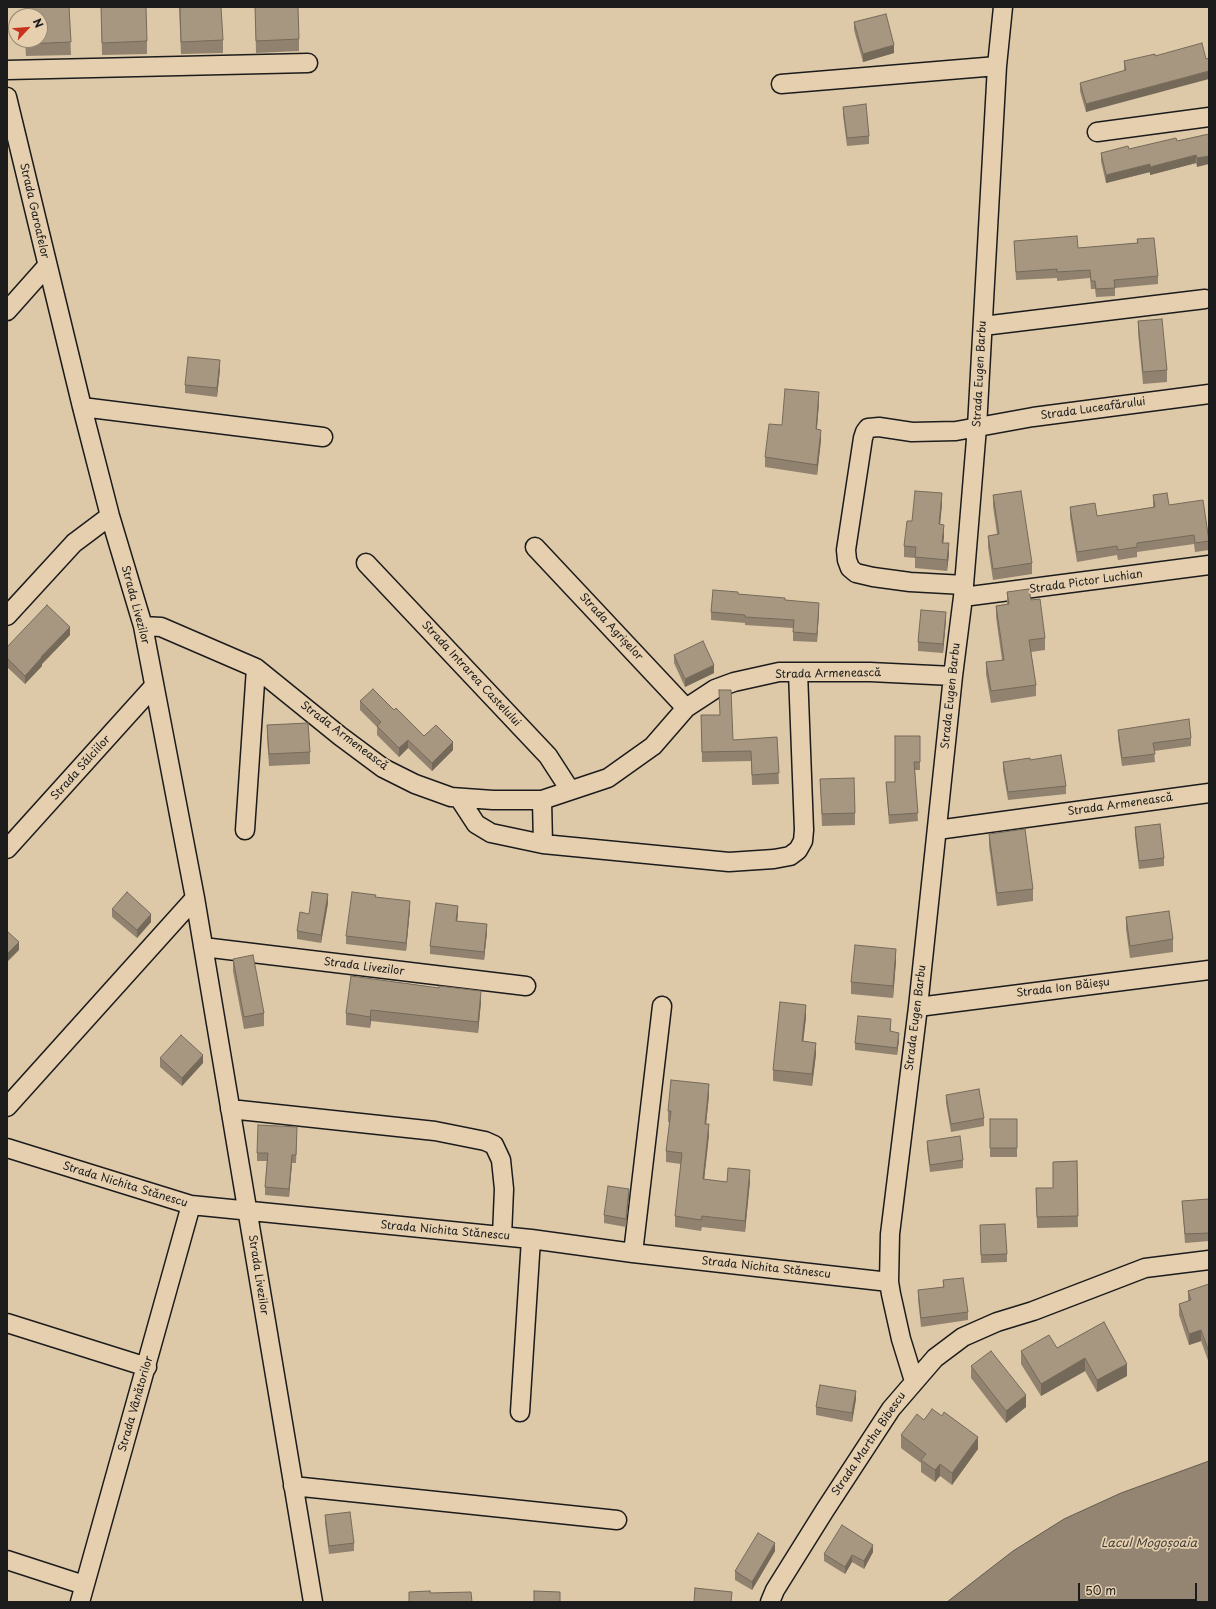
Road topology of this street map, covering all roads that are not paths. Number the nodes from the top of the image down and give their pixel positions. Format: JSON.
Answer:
{"nodes":[{"id":1,"x":1003,"y":7,"type":"edge"},
{"id":2,"x":308,"y":63,"type":"dead end"},
{"id":3,"x":997,"y":66,"type":"junction"},
{"id":4,"x":7,"y":70,"type":"edge"},
{"id":5,"x":781,"y":84,"type":"dead end"},
{"id":6,"x":7,"y":97,"type":"edge"},
{"id":7,"x":1209,"y":117,"type":"edge"},
{"id":8,"x":1097,"y":132,"type":"dead end"},
{"id":9,"x":48,"y":266,"type":"junction"},
{"id":10,"x":1205,"y":299,"type":"dead end"},
{"id":11,"x":7,"y":311,"type":"edge"},
{"id":12,"x":983,"y":326,"type":"junction"},
{"id":13,"x":1209,"y":394,"type":"edge"},
{"id":14,"x":82,"y":408,"type":"junction"},
{"id":15,"x":977,"y":427,"type":"junction"},
{"id":16,"x":323,"y":437,"type":"dead end"},
{"id":17,"x":110,"y":516,"type":"junction"},
{"id":18,"x":536,"y":547,"type":"dead end"},
{"id":19,"x":366,"y":563,"type":"dead end"},
{"id":20,"x":1209,"y":565,"type":"edge"},
{"id":21,"x":964,"y":591,"type":"junction"},
{"id":22,"x":7,"y":616,"type":"edge"},
{"id":23,"x":142,"y":626,"type":"junction"},
{"id":24,"x":256,"y":668,"type":"junction"},
{"id":25,"x":798,"y":672,"type":"junction"},
{"id":26,"x":953,"y":676,"type":"junction"},
{"id":27,"x":154,"y":686,"type":"junction"},
{"id":28,"x":686,"y":708,"type":"junction"},
{"id":29,"x":570,"y":790,"type":"junction"},
{"id":30,"x":1209,"y":793,"type":"edge"},
{"id":31,"x":459,"y":798,"type":"junction"},
{"id":32,"x":542,"y":800,"type":"junction"},
{"id":33,"x":245,"y":830,"type":"dead end"},
{"id":34,"x":937,"y":830,"type":"junction"},
{"id":35,"x":543,"y":844,"type":"junction"},
{"id":36,"x":7,"y":849,"type":"edge"},
{"id":37,"x":195,"y":898,"type":"junction"},
{"id":38,"x":203,"y":947,"type":"junction"},
{"id":39,"x":1209,"y":970,"type":"edge"},
{"id":40,"x":526,"y":986,"type":"dead end"},
{"id":41,"x":662,"y":1006,"type":"dead end"},
{"id":42,"x":918,"y":1007,"type":"junction"},
{"id":43,"x":7,"y":1107,"type":"edge"},
{"id":44,"x":230,"y":1109,"type":"junction"},
{"id":45,"x":7,"y":1148,"type":"edge"},
{"id":46,"x":191,"y":1205,"type":"junction"},
{"id":47,"x":247,"y":1212,"type":"junction"},
{"id":48,"x":502,"y":1236,"type":"junction"},
{"id":49,"x":531,"y":1239,"type":"junction"},
{"id":50,"x":633,"y":1253,"type":"junction"},
{"id":51,"x":1209,"y":1260,"type":"edge"},
{"id":52,"x":890,"y":1282,"type":"junction"},
{"id":53,"x":7,"y":1323,"type":"edge"},
{"id":54,"x":147,"y":1367,"type":"junction"},
{"id":55,"x":914,"y":1381,"type":"junction"},
{"id":56,"x":520,"y":1412,"type":"dead end"},
{"id":57,"x":293,"y":1486,"type":"junction"},
{"id":58,"x":617,"y":1520,"type":"dead end"},
{"id":59,"x":7,"y":1560,"type":"edge"},
{"id":60,"x":82,"y":1593,"type":"edge"},
{"id":61,"x":313,"y":1602,"type":"edge"},
{"id":62,"x":770,"y":1602,"type":"edge"}],
"edges":[{"from":1,"to":3,"type":"street","name":"Strada Eugen Barbu"},
{"from":2,"to":4,"type":"street"},
{"from":3,"to":5,"type":"street"},
{"from":3,"to":12,"type":"street","name":"Strada Eugen Barbu"},
{"from":6,"to":9,"type":"street","name":"Strada Garoafelor"},
{"from":7,"to":8,"type":"street"},
{"from":9,"to":11,"type":"street","name":"Strada Garoafelor"},
{"from":9,"to":14,"type":"street","name":"Strada Livezilor"},
{"from":10,"to":12,"type":"street"},
{"from":12,"to":15,"type":"street","name":"Strada Eugen Barbu"},
{"from":13,"to":15,"type":"street","name":"Strada Luceafărului"},
{"from":14,"to":16,"type":"street"},
{"from":14,"to":17,"type":"street","name":"Strada Livezilor"},
{"from":15,"to":21,"type":"street","name":"Strada Eugen Barbu"},
{"from":15,"to":21,"type":"street","name":"Strada Luceafărului"},
{"from":17,"to":22,"type":"street"},
{"from":17,"to":23,"type":"street","name":"Strada Livezilor"},
{"from":18,"to":28,"type":"street","name":"Strada Agrișelor"},
{"from":19,"to":29,"type":"street","name":"Strada Intrarea Castelului"},
{"from":20,"to":21,"type":"street","name":"Strada Pictor Luchian"},
{"from":21,"to":26,"type":"street","name":"Strada Eugen Barbu"},
{"from":23,"to":24,"type":"street","name":"Strada Armenească"},
{"from":23,"to":27,"type":"street","name":"Strada Livezilor"},
{"from":24,"to":31,"type":"street","name":"Strada Armenească"},
{"from":24,"to":33,"type":"street"},
{"from":25,"to":26,"type":"street","name":"Strada Armenească"},
{"from":25,"to":28,"type":"street","name":"Strada Armenească"},
{"from":25,"to":35,"type":"street"},
{"from":26,"to":34,"type":"street","name":"Strada Eugen Barbu"},
{"from":27,"to":36,"type":"street","name":"Strada Sălciilor"},
{"from":27,"to":37,"type":"street","name":"Strada Livezilor"},
{"from":28,"to":29,"type":"street","name":"Strada Armenească"},
{"from":29,"to":32,"type":"street","name":"Strada Armenească"},
{"from":30,"to":34,"type":"street","name":"Strada Armenească"},
{"from":31,"to":32,"type":"street","name":"Strada Armenească"},
{"from":31,"to":35,"type":"street"},
{"from":32,"to":35,"type":"street"},
{"from":34,"to":42,"type":"street","name":"Strada Eugen Barbu"},
{"from":37,"to":38,"type":"street","name":"Strada Livezilor"},
{"from":37,"to":43,"type":"street"},
{"from":38,"to":40,"type":"street","name":"Strada Livezilor"},
{"from":38,"to":44,"type":"street","name":"Strada Livezilor"},
{"from":39,"to":42,"type":"street","name":"Strada Ion Băieșu"},
{"from":41,"to":50,"type":"street"},
{"from":42,"to":52,"type":"street","name":"Strada Eugen Barbu"},
{"from":44,"to":47,"type":"street","name":"Strada Livezilor"},
{"from":44,"to":48,"type":"street"},
{"from":45,"to":46,"type":"street","name":"Strada Nichita Stănescu"},
{"from":46,"to":47,"type":"street","name":"Strada Nichita Stănescu"},
{"from":46,"to":54,"type":"street","name":"Strada Vânătorilor"},
{"from":47,"to":48,"type":"street","name":"Strada Nichita Stănescu"},
{"from":47,"to":57,"type":"street","name":"Strada Livezilor"},
{"from":48,"to":49,"type":"street","name":"Strada Nichita Stănescu"},
{"from":49,"to":50,"type":"street","name":"Strada Nichita Stănescu"},
{"from":49,"to":56,"type":"street"},
{"from":50,"to":52,"type":"street","name":"Strada Nichita Stănescu"},
{"from":51,"to":55,"type":"street","name":"Strada Martha Bibescu"},
{"from":52,"to":55,"type":"street","name":"Strada Eugen Barbu"},
{"from":53,"to":54,"type":"street"},
{"from":54,"to":60,"type":"street","name":"Strada Vânătorilor"},
{"from":55,"to":62,"type":"street","name":"Strada Martha Bibescu"},
{"from":57,"to":58,"type":"street"},
{"from":57,"to":61,"type":"street","name":"Strada Livezilor"},
{"from":59,"to":60,"type":"street"}]}
